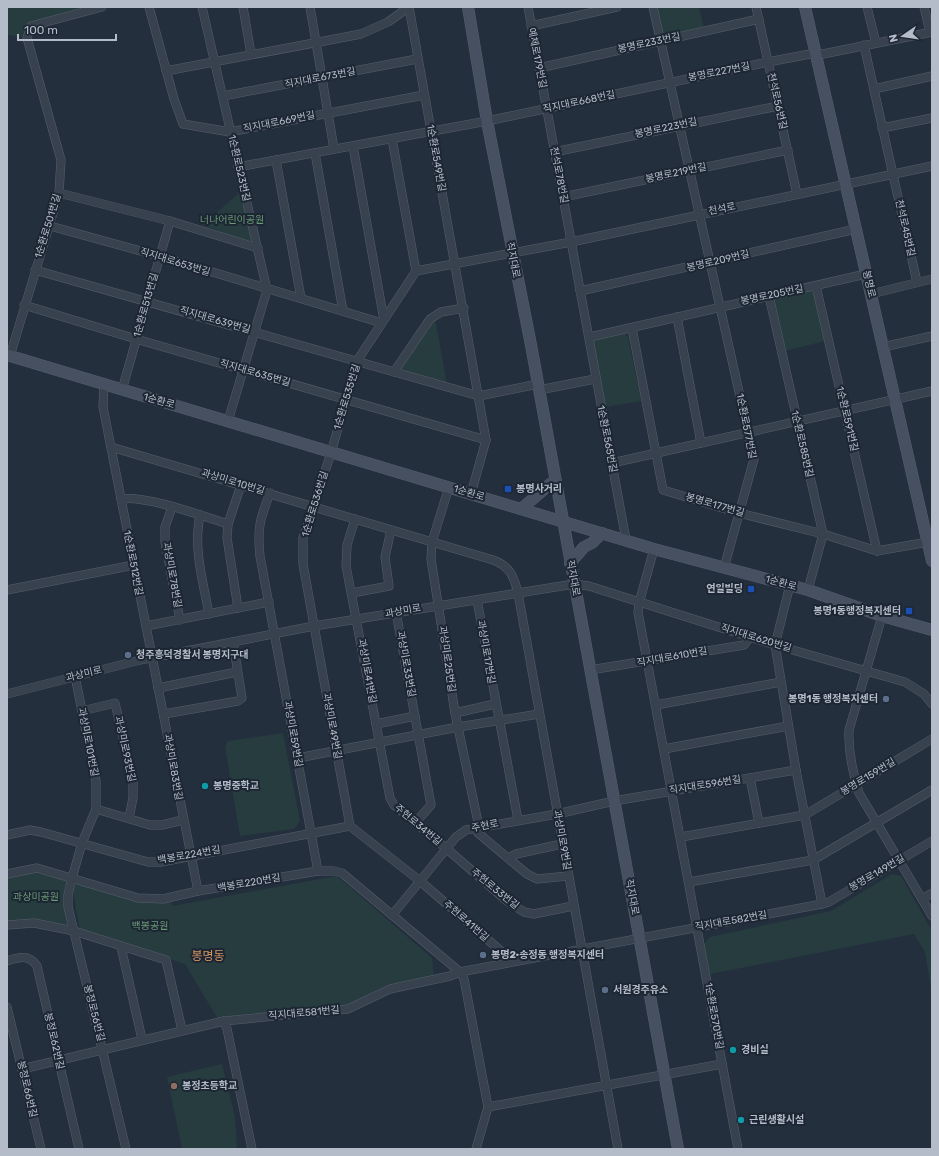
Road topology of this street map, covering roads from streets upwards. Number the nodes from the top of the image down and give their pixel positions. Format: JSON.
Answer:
{"nodes":[{"id":1,"x":102,"y":7,"type":"edge"},
{"id":2,"x":149,"y":7,"type":"edge"},
{"id":3,"x":202,"y":7,"type":"edge"},
{"id":4,"x":310,"y":7,"type":"edge"},
{"id":5,"x":409,"y":7,"type":"edge"},
{"id":6,"x":468,"y":7,"type":"edge"},
{"id":7,"x":528,"y":7,"type":"edge"},
{"id":8,"x":617,"y":7,"type":"edge"},
{"id":9,"x":652,"y":7,"type":"edge"},
{"id":10,"x":756,"y":7,"type":"edge"},
{"id":11,"x":805,"y":7,"type":"edge"},
{"id":12,"x":867,"y":7,"type":"edge"},
{"id":13,"x":924,"y":7,"type":"edge"},
{"id":14,"x":243,"y":9,"type":"edge"},
{"id":15,"x":758,"y":19,"type":"junction"},
{"id":16,"x":531,"y":26,"type":"junction"},
{"id":17,"x":931,"y":32,"type":"edge"},
{"id":18,"x":660,"y":41,"type":"junction"},
{"id":19,"x":315,"y":43,"type":"junction"},
{"id":20,"x":876,"y":43,"type":"junction"},
{"id":21,"x":864,"y":45,"type":"junction"},
{"id":22,"x":251,"y":54,"type":"junction"},
{"id":23,"x":815,"y":54,"type":"junction"},
{"id":24,"x":417,"y":59,"type":"junction"},
{"id":25,"x":214,"y":60,"type":"junction"},
{"id":26,"x":768,"y":62,"type":"junction"},
{"id":27,"x":539,"y":68,"type":"junction"},
{"id":28,"x":166,"y":71,"type":"junction"},
{"id":29,"x":932,"y":76,"type":"edge"},
{"id":30,"x":321,"y":78,"type":"junction"},
{"id":31,"x":670,"y":82,"type":"junction"},
{"id":32,"x":874,"y":89,"type":"junction"},
{"id":33,"x":424,"y":95,"type":"junction"},
{"id":34,"x":222,"y":96,"type":"junction"},
{"id":35,"x":778,"y":106,"type":"junction"},
{"id":36,"x":547,"y":109,"type":"junction"},
{"id":37,"x":328,"y":112,"type":"junction"},
{"id":38,"x":931,"y":118,"type":"edge"},
{"id":39,"x":487,"y":121,"type":"junction"},
{"id":40,"x":679,"y":125,"type":"junction"},
{"id":41,"x":882,"y":128,"type":"junction"},
{"id":42,"x":230,"y":132,"type":"junction"},
{"id":43,"x":431,"y":132,"type":"junction"},
{"id":44,"x":392,"y":139,"type":"junction"},
{"id":45,"x":353,"y":146,"type":"junction"},
{"id":46,"x":334,"y":149,"type":"junction"},
{"id":47,"x":788,"y":150,"type":"junction"},
{"id":48,"x":554,"y":152,"type":"junction"},
{"id":49,"x":315,"y":153,"type":"junction"},
{"id":50,"x":276,"y":160,"type":"junction"},
{"id":51,"x":932,"y":166,"type":"edge"},
{"id":52,"x":238,"y":168,"type":"junction"},
{"id":53,"x":689,"y":169,"type":"junction"},
{"id":54,"x":893,"y":174,"type":"junction"},
{"id":55,"x":846,"y":184,"type":"junction"},
{"id":56,"x":59,"y":193,"type":"junction"},
{"id":57,"x":797,"y":194,"type":"junction"},
{"id":58,"x":563,"y":197,"type":"junction"},
{"id":59,"x":699,"y":214,"type":"junction"},
{"id":60,"x":170,"y":221,"type":"junction"},
{"id":61,"x":50,"y":226,"type":"junction"},
{"id":62,"x":856,"y":229,"type":"junction"},
{"id":63,"x":571,"y":242,"type":"junction"},
{"id":64,"x":258,"y":248,"type":"junction"},
{"id":65,"x":512,"y":253,"type":"junction"},
{"id":66,"x":159,"y":256,"type":"junction"},
{"id":67,"x":711,"y":263,"type":"junction"},
{"id":68,"x":455,"y":264,"type":"junction"},
{"id":69,"x":35,"y":270,"type":"junction"},
{"id":70,"x":416,"y":271,"type":"junction"},
{"id":71,"x":866,"y":274,"type":"junction"},
{"id":72,"x":932,"y":279,"type":"edge"},
{"id":73,"x":917,"y":282,"type":"junction"},
{"id":74,"x":816,"y":286,"type":"junction"},
{"id":75,"x":267,"y":290,"type":"junction"},
{"id":76,"x":580,"y":291,"type":"junction"},
{"id":77,"x":871,"y":294,"type":"junction"},
{"id":78,"x":769,"y":296,"type":"junction"},
{"id":79,"x":301,"y":298,"type":"junction"},
{"id":80,"x":147,"y":301,"type":"junction"},
{"id":81,"x":24,"y":305,"type":"junction"},
{"id":82,"x":721,"y":306,"type":"junction"},
{"id":83,"x":464,"y":308,"type":"junction"},
{"id":84,"x":343,"y":311,"type":"junction"},
{"id":85,"x":677,"y":317,"type":"junction"},
{"id":86,"x":383,"y":321,"type":"junction"},
{"id":87,"x":632,"y":328,"type":"junction"},
{"id":88,"x":255,"y":332,"type":"junction"},
{"id":89,"x":932,"y":336,"type":"edge"},
{"id":90,"x":590,"y":337,"type":"junction"},
{"id":91,"x":136,"y":340,"type":"junction"},
{"id":92,"x":883,"y":346,"type":"junction"},
{"id":93,"x":8,"y":356,"type":"edge"},
{"id":94,"x":357,"y":361,"type":"junction"},
{"id":95,"x":244,"y":369,"type":"junction"},
{"id":96,"x":394,"y":372,"type":"junction"},
{"id":97,"x":595,"y":379,"type":"junction"},
{"id":98,"x":104,"y":385,"type":"junction"},
{"id":99,"x":538,"y":387,"type":"junction"},
{"id":100,"x":122,"y":390,"type":"junction"},
{"id":101,"x":932,"y":391,"type":"edge"},
{"id":102,"x":479,"y":396,"type":"junction"},
{"id":103,"x":345,"y":399,"type":"junction"},
{"id":104,"x":894,"y":400,"type":"junction"},
{"id":105,"x":845,"y":412,"type":"junction"},
{"id":106,"x":228,"y":421,"type":"junction"},
{"id":107,"x":797,"y":422,"type":"junction"},
{"id":108,"x":749,"y":433,"type":"junction"},
{"id":109,"x":486,"y":440,"type":"junction"},
{"id":110,"x":702,"y":444,"type":"junction"},
{"id":111,"x":111,"y":447,"type":"junction"},
{"id":112,"x":331,"y":453,"type":"junction"},
{"id":113,"x":656,"y":453,"type":"junction"},
{"id":114,"x":612,"y":463,"type":"junction"},
{"id":115,"x":555,"y":480,"type":"junction"},
{"id":116,"x":241,"y":485,"type":"junction"},
{"id":117,"x":449,"y":487,"type":"junction"},
{"id":118,"x":270,"y":494,"type":"junction"},
{"id":119,"x":471,"y":494,"type":"junction"},
{"id":120,"x":121,"y":499,"type":"junction"},
{"id":121,"x":313,"y":506,"type":"junction"},
{"id":122,"x":172,"y":507,"type":"junction"},
{"id":123,"x":521,"y":509,"type":"junction"},
{"id":124,"x":739,"y":513,"type":"junction"},
{"id":125,"x":200,"y":515,"type":"junction"},
{"id":126,"x":355,"y":519,"type":"junction"},
{"id":127,"x":563,"y":521,"type":"junction"},
{"id":128,"x":228,"y":524,"type":"junction"},
{"id":129,"x":391,"y":530,"type":"junction"},
{"id":130,"x":602,"y":533,"type":"junction"},
{"id":131,"x":823,"y":534,"type":"junction"},
{"id":132,"x":626,"y":540,"type":"junction"},
{"id":133,"x":432,"y":542,"type":"junction"},
{"id":134,"x":928,"y":542,"type":"junction"},
{"id":135,"x":654,"y":549,"type":"junction"},
{"id":136,"x":877,"y":551,"type":"junction"},
{"id":137,"x":932,"y":561,"type":"edge"},
{"id":138,"x":570,"y":563,"type":"junction"},
{"id":139,"x":134,"y":565,"type":"junction"},
{"id":140,"x":724,"y":568,"type":"junction"},
{"id":141,"x":574,"y":584,"type":"junction"},
{"id":142,"x":790,"y":585,"type":"junction"},
{"id":143,"x":7,"y":590,"type":"edge"},
{"id":144,"x":808,"y":590,"type":"junction"},
{"id":145,"x":352,"y":593,"type":"junction"},
{"id":146,"x":518,"y":594,"type":"junction"},
{"id":147,"x":477,"y":600,"type":"junction"},
{"id":148,"x":269,"y":602,"type":"junction"},
{"id":149,"x":639,"y":603,"type":"junction"},
{"id":150,"x":439,"y":605,"type":"junction"},
{"id":151,"x":238,"y":608,"type":"junction"},
{"id":152,"x":396,"y":612,"type":"junction"},
{"id":153,"x":209,"y":614,"type":"junction"},
{"id":154,"x":882,"y":616,"type":"junction"},
{"id":155,"x":357,"y":619,"type":"junction"},
{"id":156,"x":180,"y":620,"type":"junction"},
{"id":157,"x":146,"y":626,"type":"junction"},
{"id":158,"x":314,"y":626,"type":"junction"},
{"id":159,"x":932,"y":630,"type":"edge"},
{"id":160,"x":275,"y":634,"type":"junction"},
{"id":161,"x":750,"y":637,"type":"junction"},
{"id":162,"x":233,"y":642,"type":"junction"},
{"id":163,"x":775,"y":644,"type":"junction"},
{"id":164,"x":152,"y":658,"type":"junction"},
{"id":165,"x":648,"y":662,"type":"junction"},
{"id":166,"x":590,"y":670,"type":"junction"},
{"id":167,"x":866,"y":670,"type":"junction"},
{"id":168,"x":238,"y":672,"type":"junction"},
{"id":169,"x":75,"y":676,"type":"junction"},
{"id":170,"x":781,"y":682,"type":"junction"},
{"id":171,"x":158,"y":688,"type":"junction"},
{"id":172,"x":7,"y":694,"type":"edge"},
{"id":173,"x":496,"y":704,"type":"junction"},
{"id":174,"x":932,"y":704,"type":"edge"},
{"id":175,"x":656,"y":705,"type":"junction"},
{"id":176,"x":82,"y":711,"type":"junction"},
{"id":177,"x":455,"y":713,"type":"junction"},
{"id":178,"x":164,"y":714,"type":"junction"},
{"id":179,"x":539,"y":714,"type":"junction"},
{"id":180,"x":415,"y":716,"type":"junction"},
{"id":181,"x":498,"y":722,"type":"junction"},
{"id":182,"x":376,"y":724,"type":"junction"},
{"id":183,"x":788,"y":726,"type":"junction"},
{"id":184,"x":458,"y":727,"type":"junction"},
{"id":185,"x":418,"y":736,"type":"junction"},
{"id":186,"x":932,"y":739,"type":"edge"},
{"id":187,"x":379,"y":744,"type":"junction"},
{"id":188,"x":664,"y":750,"type":"junction"},
{"id":189,"x":336,"y":751,"type":"junction"},
{"id":190,"x":298,"y":758,"type":"junction"},
{"id":191,"x":796,"y":770,"type":"junction"},
{"id":192,"x":750,"y":778,"type":"junction"},
{"id":193,"x":857,"y":785,"type":"junction"},
{"id":194,"x":672,"y":791,"type":"junction"},
{"id":195,"x":929,"y":792,"type":"edge"},
{"id":196,"x":614,"y":801,"type":"junction"},
{"id":197,"x":96,"y":809,"type":"junction"},
{"id":198,"x":557,"y":814,"type":"junction"},
{"id":199,"x":805,"y":815,"type":"junction"},
{"id":200,"x":129,"y":818,"type":"junction"},
{"id":201,"x":183,"y":820,"type":"junction"},
{"id":202,"x":518,"y":820,"type":"junction"},
{"id":203,"x":415,"y":823,"type":"junction"},
{"id":204,"x":759,"y":823,"type":"junction"},
{"id":205,"x":877,"y":823,"type":"junction"},
{"id":206,"x":350,"y":826,"type":"junction"},
{"id":207,"x":479,"y":827,"type":"junction"},
{"id":208,"x":312,"y":833,"type":"junction"},
{"id":209,"x":7,"y":835,"type":"edge"},
{"id":210,"x":680,"y":837,"type":"junction"},
{"id":211,"x":932,"y":841,"type":"edge"},
{"id":212,"x":82,"y":843,"type":"junction"},
{"id":213,"x":562,"y":844,"type":"junction"},
{"id":214,"x":447,"y":849,"type":"junction"},
{"id":215,"x":189,"y":855,"type":"junction"},
{"id":216,"x":508,"y":858,"type":"junction"},
{"id":217,"x":813,"y":860,"type":"junction"},
{"id":218,"x":899,"y":860,"type":"junction"},
{"id":219,"x":318,"y":871,"type":"junction"},
{"id":220,"x":7,"y":874,"type":"edge"},
{"id":221,"x":568,"y":876,"type":"junction"},
{"id":222,"x":72,"y":878,"type":"junction"},
{"id":223,"x":420,"y":881,"type":"junction"},
{"id":224,"x":689,"y":882,"type":"junction"},
{"id":225,"x":198,"y":892,"type":"junction"},
{"id":226,"x":932,"y":894,"type":"edge"},
{"id":227,"x":922,"y":899,"type":"junction"},
{"id":228,"x":822,"y":904,"type":"junction"},
{"id":229,"x":574,"y":906,"type":"junction"},
{"id":230,"x":393,"y":914,"type":"junction"},
{"id":231,"x":932,"y":916,"type":"edge"},
{"id":232,"x":7,"y":925,"type":"edge"},
{"id":233,"x":697,"y":927,"type":"junction"},
{"id":234,"x":74,"y":931,"type":"junction"},
{"id":235,"x":639,"y":938,"type":"junction"},
{"id":236,"x":121,"y":946,"type":"junction"},
{"id":237,"x":581,"y":949,"type":"junction"},
{"id":238,"x":7,"y":961,"type":"edge"},
{"id":239,"x":511,"y":962,"type":"junction"},
{"id":240,"x":460,"y":972,"type":"junction"},
{"id":241,"x":7,"y":1007,"type":"edge"},
{"id":242,"x":224,"y":1021,"type":"junction"},
{"id":243,"x":182,"y":1030,"type":"junction"},
{"id":244,"x":142,"y":1039,"type":"junction"},
{"id":245,"x":102,"y":1049,"type":"junction"},
{"id":246,"x":58,"y":1060,"type":"junction"},
{"id":247,"x":722,"y":1064,"type":"junction"},
{"id":248,"x":22,"y":1069,"type":"junction"},
{"id":249,"x":664,"y":1074,"type":"junction"},
{"id":250,"x":606,"y":1085,"type":"junction"},
{"id":251,"x":488,"y":1107,"type":"junction"},
{"id":252,"x":41,"y":1149,"type":"edge"},
{"id":253,"x":79,"y":1149,"type":"edge"},
{"id":254,"x":126,"y":1149,"type":"edge"},
{"id":255,"x":252,"y":1149,"type":"edge"},
{"id":256,"x":476,"y":1149,"type":"edge"},
{"id":257,"x":618,"y":1149,"type":"edge"},
{"id":258,"x":678,"y":1149,"type":"edge"},
{"id":259,"x":738,"y":1149,"type":"edge"}],
"edges":[{"from":1,"to":56,"type":"street","name":"1순환로501번길"},
{"from":2,"to":28,"type":"street","name":"직지대로669번길"},
{"from":3,"to":25,"type":"street","name":"1순환로523번길"},
{"from":4,"to":19,"type":"street"},
{"from":5,"to":19,"type":"street"},
{"from":5,"to":24,"type":"street","name":"1순환로549번길"},
{"from":6,"to":39,"type":"street","name":"직지대로"},
{"from":7,"to":16,"type":"street","name":"예체로179번길"},
{"from":8,"to":16,"type":"street"},
{"from":9,"to":18,"type":"street","name":"1순환로577번길"},
{"from":10,"to":15,"type":"street","name":"천석로56번길"},
{"from":11,"to":23,"type":"street","name":"봉명로"},
{"from":12,"to":20,"type":"street"},
{"from":13,"to":17,"type":"street"},
{"from":14,"to":22,"type":"street"},
{"from":15,"to":18,"type":"street","name":"봉명로233번길"},
{"from":15,"to":26,"type":"street","name":"천석로56번길"},
{"from":16,"to":27,"type":"street","name":"예체로179번길"},
{"from":17,"to":20,"type":"street","name":"봉명로227번길"},
{"from":18,"to":27,"type":"street","name":"봉명로233번길"},
{"from":18,"to":31,"type":"street","name":"1순환로577번길"},
{"from":19,"to":22,"type":"street"},
{"from":19,"to":30,"type":"street"},
{"from":20,"to":21,"type":"street","name":"봉명로227번길"},
{"from":21,"to":23,"type":"street","name":"봉명로227번길"},
{"from":21,"to":32,"type":"street","name":"천석로45번길"},
{"from":22,"to":25,"type":"street"},
{"from":23,"to":26,"type":"street","name":"봉명로227번길"},
{"from":23,"to":55,"type":"street","name":"봉명로"},
{"from":24,"to":30,"type":"street","name":"직지대로673번길"},
{"from":24,"to":33,"type":"street","name":"1순환로549번길"},
{"from":25,"to":28,"type":"street"},
{"from":25,"to":34,"type":"street","name":"1순환로523번길"},
{"from":26,"to":31,"type":"street","name":"봉명로227번길"},
{"from":26,"to":35,"type":"street","name":"천석로56번길"},
{"from":27,"to":36,"type":"street","name":"예체로179번길"},
{"from":28,"to":42,"type":"street","name":"직지대로669번길"},
{"from":29,"to":32,"type":"street"},
{"from":30,"to":34,"type":"street","name":"직지대로673번길"},
{"from":30,"to":37,"type":"street"},
{"from":31,"to":36,"type":"street","name":"직지대로668번길"},
{"from":31,"to":40,"type":"street","name":"1순환로577번길"},
{"from":32,"to":41,"type":"street","name":"천석로45번길"},
{"from":33,"to":37,"type":"street","name":"직지대로669번길"},
{"from":33,"to":43,"type":"street","name":"1순환로549번길"},
{"from":34,"to":42,"type":"street","name":"1순환로523번길"},
{"from":35,"to":40,"type":"street","name":"봉명로223번길"},
{"from":35,"to":47,"type":"street","name":"천석로56번길"},
{"from":36,"to":39,"type":"street","name":"직지대로668번길"},
{"from":36,"to":48,"type":"street","name":"천석로78번길"},
{"from":37,"to":42,"type":"street","name":"직지대로669번길"},
{"from":37,"to":46,"type":"street"},
{"from":38,"to":41,"type":"street"},
{"from":39,"to":43,"type":"street","name":"직지대로668번길"},
{"from":39,"to":65,"type":"street","name":"직지대로"},
{"from":40,"to":48,"type":"street","name":"봉명로223번길"},
{"from":40,"to":53,"type":"street","name":"1순환로577번길"},
{"from":41,"to":54,"type":"street","name":"천석로45번길"},
{"from":42,"to":52,"type":"street","name":"1순환로523번길"},
{"from":43,"to":44,"type":"street","name":"직지대로668번길"},
{"from":43,"to":68,"type":"street","name":"1순환로549번길"},
{"from":44,"to":45,"type":"street","name":"직지대로668번길"},
{"from":44,"to":70,"type":"street"},
{"from":45,"to":46,"type":"street","name":"직지대로668번길"},
{"from":45,"to":86,"type":"street"},
{"from":46,"to":49,"type":"street","name":"직지대로668번길"},
{"from":47,"to":53,"type":"street","name":"봉명로219번길"},
{"from":47,"to":57,"type":"street","name":"천석로56번길"},
{"from":48,"to":58,"type":"street","name":"천석로78번길"},
{"from":49,"to":50,"type":"street","name":"직지대로668번길"},
{"from":49,"to":84,"type":"street"},
{"from":50,"to":52,"type":"street","name":"직지대로668번길"},
{"from":50,"to":79,"type":"street"},
{"from":51,"to":54,"type":"street","name":"천석로"},
{"from":52,"to":64,"type":"street","name":"1순환로523번길"},
{"from":53,"to":58,"type":"street","name":"봉명로219번길"},
{"from":53,"to":59,"type":"street","name":"1순환로577번길"},
{"from":54,"to":55,"type":"street","name":"천석로"},
{"from":54,"to":73,"type":"street","name":"천석로45번길"},
{"from":55,"to":57,"type":"street","name":"천석로"},
{"from":55,"to":62,"type":"street","name":"봉명로"},
{"from":56,"to":60,"type":"street"},
{"from":56,"to":61,"type":"street","name":"1순환로501번길"},
{"from":57,"to":59,"type":"street","name":"천석로"},
{"from":58,"to":63,"type":"street","name":"천석로78번길"},
{"from":59,"to":63,"type":"street","name":"천석로"},
{"from":59,"to":67,"type":"street","name":"1순환로577번길"},
{"from":60,"to":64,"type":"street"},
{"from":60,"to":66,"type":"street","name":"1순환로513번길"},
{"from":61,"to":66,"type":"street","name":"직지대로653번길"},
{"from":61,"to":69,"type":"street","name":"1순환로501번길"},
{"from":62,"to":67,"type":"street","name":"봉명로209번길"},
{"from":62,"to":71,"type":"street","name":"봉명로"},
{"from":63,"to":65,"type":"street","name":"천석로"},
{"from":63,"to":76,"type":"street","name":"천석로78번길"},
{"from":64,"to":75,"type":"street","name":"1순환로523번길"},
{"from":65,"to":68,"type":"street"},
{"from":65,"to":99,"type":"street","name":"직지대로"},
{"from":66,"to":75,"type":"street","name":"직지대로653번길"},
{"from":66,"to":80,"type":"street","name":"1순환로513번길"},
{"from":67,"to":76,"type":"street","name":"봉명로209번길"},
{"from":67,"to":82,"type":"street","name":"1순환로577번길"},
{"from":68,"to":70,"type":"street"},
{"from":68,"to":83,"type":"street","name":"1순환로549번길"},
{"from":69,"to":80,"type":"street","name":"직지대로639번길"},
{"from":69,"to":81,"type":"street","name":"1순환로501번길"},
{"from":70,"to":86,"type":"street"},
{"from":71,"to":74,"type":"street","name":"봉명로205번길"},
{"from":71,"to":77,"type":"street","name":"봉명로"},
{"from":72,"to":73,"type":"street"},
{"from":73,"to":77,"type":"street"},
{"from":74,"to":78,"type":"street","name":"봉명로205번길"},
{"from":74,"to":105,"type":"street","name":"1순환로591번길"},
{"from":75,"to":79,"type":"street","name":"직지대로653번길"},
{"from":75,"to":88,"type":"street","name":"1순환로523번길"},
{"from":76,"to":90,"type":"street","name":"1순환로565번길"},
{"from":77,"to":92,"type":"street","name":"봉명로"},
{"from":78,"to":82,"type":"street","name":"봉명로205번길"},
{"from":78,"to":107,"type":"street","name":"1순환로585번길"},
{"from":79,"to":84,"type":"street","name":"직지대로653번길"},
{"from":80,"to":88,"type":"street","name":"직지대로639번길"},
{"from":80,"to":91,"type":"street","name":"1순환로513번길"},
{"from":81,"to":91,"type":"street","name":"직지대로635번길"},
{"from":81,"to":93,"type":"street","name":"1순환로501번길"},
{"from":82,"to":85,"type":"street","name":"봉명로205번길"},
{"from":82,"to":108,"type":"street","name":"1순환로577번길"},
{"from":83,"to":96,"type":"street"},
{"from":83,"to":102,"type":"street","name":"1순환로549번길"},
{"from":84,"to":86,"type":"street","name":"직지대로653번길"},
{"from":85,"to":87,"type":"street","name":"봉명로205번길"},
{"from":85,"to":110,"type":"street"},
{"from":86,"to":94,"type":"street","name":"1순환로535번길"},
{"from":87,"to":90,"type":"street","name":"봉명로205번길"},
{"from":87,"to":113,"type":"street","name":"봉명로177번길"},
{"from":88,"to":94,"type":"street","name":"직지대로639번길"},
{"from":88,"to":95,"type":"street","name":"1순환로523번길"},
{"from":89,"to":92,"type":"street"},
{"from":90,"to":97,"type":"street","name":"1순환로565번길"},
{"from":91,"to":95,"type":"street","name":"직지대로635번길"},
{"from":91,"to":100,"type":"street","name":"1순환로513번길"},
{"from":92,"to":104,"type":"street","name":"봉명로"},
{"from":93,"to":98,"type":"street","name":"1순환로"},
{"from":94,"to":96,"type":"street","name":"직지대로639번길"},
{"from":94,"to":103,"type":"street","name":"1순환로535번길"},
{"from":95,"to":103,"type":"street","name":"직지대로635번길"},
{"from":95,"to":106,"type":"street","name":"1순환로523번길"},
{"from":96,"to":102,"type":"street","name":"직지대로639번길"},
{"from":97,"to":99,"type":"street","name":"직지대로639번길"},
{"from":97,"to":114,"type":"street","name":"1순환로565번길"},
{"from":98,"to":100,"type":"street","name":"1순환로"},
{"from":98,"to":111,"type":"street","name":"1순환로512번길"},
{"from":99,"to":102,"type":"street","name":"직지대로639번길"},
{"from":99,"to":115,"type":"street","name":"직지대로"},
{"from":100,"to":106,"type":"street","name":"1순환로"},
{"from":101,"to":104,"type":"street"},
{"from":102,"to":109,"type":"street","name":"1순환로549번길"},
{"from":103,"to":109,"type":"street","name":"직지대로635번길"},
{"from":103,"to":112,"type":"street","name":"1순환로535번길"},
{"from":104,"to":105,"type":"street"},
{"from":104,"to":134,"type":"street","name":"봉명로"},
{"from":105,"to":107,"type":"street"},
{"from":105,"to":136,"type":"street","name":"1순환로591번길"},
{"from":106,"to":112,"type":"street","name":"1순환로"},
{"from":107,"to":108,"type":"street"},
{"from":107,"to":131,"type":"street","name":"1순환로585번길"},
{"from":108,"to":110,"type":"street"},
{"from":108,"to":124,"type":"street","name":"1순환로577번길"},
{"from":109,"to":119,"type":"street","name":"1순환로549번길"},
{"from":110,"to":113,"type":"street"},
{"from":111,"to":116,"type":"street","name":"과상미로10번길"},
{"from":111,"to":120,"type":"street","name":"1순환로512번길"},
{"from":112,"to":117,"type":"street","name":"1순환로"},
{"from":112,"to":121,"type":"street","name":"1순환로536번길"},
{"from":113,"to":114,"type":"street"},
{"from":113,"to":124,"type":"street","name":"봉명로177번길"},
{"from":114,"to":132,"type":"street","name":"1순환로565번길"},
{"from":115,"to":123,"type":"street"},
{"from":115,"to":127,"type":"street","name":"직지대로"},
{"from":116,"to":118,"type":"street","name":"과상미로10번길"},
{"from":116,"to":128,"type":"street"},
{"from":117,"to":119,"type":"street","name":"1순환로"},
{"from":117,"to":133,"type":"street","name":"과상미로25번길"},
{"from":118,"to":121,"type":"street","name":"과상미로10번길"},
{"from":118,"to":148,"type":"street","name":"과상미로59번길"},
{"from":119,"to":123,"type":"street","name":"1순환로"},
{"from":120,"to":122,"type":"street"},
{"from":120,"to":139,"type":"street","name":"1순환로512번길"},
{"from":121,"to":126,"type":"street","name":"과상미로10번길"},
{"from":121,"to":158,"type":"street","name":"1순환로536번길"},
{"from":122,"to":125,"type":"street"},
{"from":122,"to":156,"type":"street","name":"과상미로78번길"},
{"from":123,"to":127,"type":"street","name":"1순환로"},
{"from":124,"to":131,"type":"street","name":"봉명로177번길"},
{"from":124,"to":140,"type":"street","name":"1순환로577번길"},
{"from":125,"to":128,"type":"street"},
{"from":125,"to":153,"type":"street"},
{"from":126,"to":129,"type":"street","name":"과상미로10번길"},
{"from":126,"to":145,"type":"street"},
{"from":127,"to":130,"type":"street","name":"1순환로"},
{"from":127,"to":138,"type":"street","name":"직지대로"},
{"from":128,"to":151,"type":"street"},
{"from":129,"to":133,"type":"street","name":"과상미로10번길"},
{"from":129,"to":145,"type":"street"},
{"from":130,"to":132,"type":"street","name":"1순환로"},
{"from":130,"to":138,"type":"street"},
{"from":131,"to":136,"type":"street","name":"봉명로177번길"},
{"from":131,"to":144,"type":"street","name":"1순환로585번길"},
{"from":132,"to":135,"type":"street","name":"1순환로"},
{"from":133,"to":146,"type":"street","name":"과상미로10번길"},
{"from":133,"to":150,"type":"street","name":"과상미로25번길"},
{"from":134,"to":136,"type":"street","name":"봉명로177번길"},
{"from":134,"to":137,"type":"street","name":"봉명로"},
{"from":135,"to":140,"type":"street","name":"1순환로"},
{"from":135,"to":149,"type":"street","name":"1순환로570번길"},
{"from":138,"to":141,"type":"street","name":"직지대로"},
{"from":139,"to":143,"type":"street"},
{"from":139,"to":157,"type":"street","name":"1순환로512번길"},
{"from":140,"to":142,"type":"street","name":"1순환로"},
{"from":141,"to":146,"type":"street","name":"과상미로"},
{"from":141,"to":149,"type":"street","name":"직지대로620번길"},
{"from":141,"to":166,"type":"street","name":"직지대로"},
{"from":142,"to":144,"type":"street","name":"1순환로"},
{"from":142,"to":163,"type":"street"},
{"from":144,"to":154,"type":"street","name":"1순환로"},
{"from":145,"to":155,"type":"street","name":"과상미로41번길"},
{"from":146,"to":147,"type":"street","name":"과상미로"},
{"from":146,"to":179,"type":"street","name":"과상미로9번길"},
{"from":147,"to":150,"type":"street","name":"과상미로"},
{"from":147,"to":173,"type":"street","name":"과상미로17번길"},
{"from":148,"to":151,"type":"street"},
{"from":148,"to":160,"type":"street","name":"과상미로59번길"},
{"from":149,"to":161,"type":"street","name":"직지대로620번길"},
{"from":149,"to":165,"type":"street","name":"1순환로570번길"},
{"from":150,"to":152,"type":"street","name":"과상미로"},
{"from":150,"to":177,"type":"street","name":"과상미로25번길"},
{"from":151,"to":153,"type":"street"},
{"from":152,"to":155,"type":"street","name":"과상미로"},
{"from":152,"to":180,"type":"street","name":"과상미로33번길"},
{"from":153,"to":156,"type":"street"},
{"from":154,"to":159,"type":"street","name":"1순환로"},
{"from":154,"to":167,"type":"street"},
{"from":155,"to":158,"type":"street","name":"과상미로"},
{"from":155,"to":182,"type":"street","name":"과상미로41번길"},
{"from":156,"to":157,"type":"street"},
{"from":157,"to":164,"type":"street","name":"1순환로512번길"},
{"from":158,"to":160,"type":"street","name":"과상미로"},
{"from":158,"to":189,"type":"street","name":"과상미로49번길"},
{"from":160,"to":162,"type":"street","name":"과상미로"},
{"from":160,"to":190,"type":"street","name":"과상미로59번길"},
{"from":161,"to":163,"type":"street","name":"직지대로620번길"},
{"from":161,"to":165,"type":"street","name":"직지대로610번길"},
{"from":162,"to":164,"type":"street","name":"과상미로"},
{"from":162,"to":168,"type":"street"},
{"from":163,"to":167,"type":"street","name":"직지대로620번길"},
{"from":163,"to":170,"type":"street"},
{"from":164,"to":169,"type":"street","name":"과상미로"},
{"from":164,"to":171,"type":"street","name":"과상미로83번길"},
{"from":165,"to":166,"type":"street","name":"직지대로610번길"},
{"from":165,"to":175,"type":"street","name":"1순환로570번길"},
{"from":166,"to":196,"type":"street","name":"직지대로"},
{"from":167,"to":174,"type":"street","name":"직지대로620번길"},
{"from":167,"to":193,"type":"street"},
{"from":168,"to":171,"type":"street"},
{"from":168,"to":178,"type":"street"},
{"from":169,"to":172,"type":"street","name":"과상미로"},
{"from":169,"to":176,"type":"street","name":"과상미로101번길"},
{"from":170,"to":175,"type":"street"},
{"from":170,"to":183,"type":"street"},
{"from":171,"to":178,"type":"street","name":"과상미로83번길"},
{"from":173,"to":177,"type":"street"},
{"from":173,"to":181,"type":"street","name":"과상미로17번길"},
{"from":175,"to":188,"type":"street","name":"1순환로570번길"},
{"from":176,"to":197,"type":"street","name":"과상미로101번길"},
{"from":176,"to":200,"type":"street","name":"과상미로93번길"},
{"from":177,"to":184,"type":"street","name":"과상미로25번길"},
{"from":178,"to":201,"type":"street","name":"과상미로83번길"},
{"from":179,"to":181,"type":"street"},
{"from":179,"to":198,"type":"street","name":"과상미로9번길"},
{"from":180,"to":182,"type":"street"},
{"from":180,"to":185,"type":"street","name":"과상미로33번길"},
{"from":181,"to":184,"type":"street"},
{"from":181,"to":202,"type":"street","name":"과상미로17번길"},
{"from":182,"to":187,"type":"street","name":"과상미로41번길"},
{"from":183,"to":188,"type":"street"},
{"from":183,"to":191,"type":"street"},
{"from":184,"to":185,"type":"street"},
{"from":184,"to":207,"type":"street","name":"과상미로25번길"},
{"from":185,"to":187,"type":"street"},
{"from":185,"to":203,"type":"street"},
{"from":186,"to":193,"type":"street","name":"봉명로159번길"},
{"from":187,"to":189,"type":"street"},
{"from":187,"to":203,"type":"street","name":"주현로34번길"},
{"from":188,"to":194,"type":"street","name":"1순환로570번길"},
{"from":189,"to":190,"type":"street"},
{"from":189,"to":206,"type":"street","name":"과상미로49번길"},
{"from":190,"to":208,"type":"street","name":"과상미로59번길"},
{"from":191,"to":192,"type":"street","name":"직지대로596번길"},
{"from":191,"to":199,"type":"street"},
{"from":192,"to":194,"type":"street","name":"직지대로596번길"},
{"from":192,"to":204,"type":"street"},
{"from":193,"to":199,"type":"street","name":"봉명로159번길"},
{"from":193,"to":205,"type":"street"},
{"from":194,"to":196,"type":"street","name":"직지대로596번길"},
{"from":194,"to":210,"type":"street","name":"1순환로570번길"},
{"from":195,"to":205,"type":"street"},
{"from":196,"to":198,"type":"street","name":"주현로"},
{"from":196,"to":235,"type":"street","name":"직지대로"},
{"from":197,"to":200,"type":"street"},
{"from":197,"to":212,"type":"street","name":"과상미로101번길"},
{"from":198,"to":202,"type":"street","name":"주현로"},
{"from":198,"to":213,"type":"street","name":"과상미로9번길"},
{"from":199,"to":204,"type":"street"},
{"from":199,"to":217,"type":"street"},
{"from":200,"to":201,"type":"street"},
{"from":201,"to":215,"type":"street","name":"과상미로83번길"},
{"from":202,"to":207,"type":"street","name":"주현로"},
{"from":203,"to":214,"type":"street","name":"주현로34번길"},
{"from":204,"to":210,"type":"street"},
{"from":205,"to":217,"type":"street"},
{"from":205,"to":218,"type":"street"},
{"from":206,"to":208,"type":"street","name":"백봉로224번길"},
{"from":206,"to":223,"type":"street","name":"주현로41번길"},
{"from":207,"to":214,"type":"street","name":"주현로"},
{"from":207,"to":216,"type":"street"},
{"from":208,"to":215,"type":"street","name":"백봉로224번길"},
{"from":208,"to":219,"type":"street","name":"과상미로59번길"},
{"from":209,"to":212,"type":"street","name":"백봉로224번길"},
{"from":210,"to":224,"type":"street","name":"1순환로570번길"},
{"from":211,"to":218,"type":"street","name":"봉명로149번길"},
{"from":212,"to":215,"type":"street","name":"백봉로224번길"},
{"from":212,"to":222,"type":"street","name":"과상미로101번길"},
{"from":213,"to":216,"type":"street"},
{"from":213,"to":221,"type":"street","name":"과상미로9번길"},
{"from":214,"to":223,"type":"street","name":"주현로"},
{"from":214,"to":229,"type":"street","name":"주현로33번길"},
{"from":215,"to":225,"type":"street","name":"과상미로83번길"},
{"from":216,"to":221,"type":"street"},
{"from":217,"to":224,"type":"street"},
{"from":217,"to":228,"type":"street"},
{"from":218,"to":227,"type":"street"},
{"from":218,"to":228,"type":"street","name":"봉명로149번길"},
{"from":219,"to":225,"type":"street","name":"백봉로220번길"},
{"from":219,"to":230,"type":"street","name":"백봉로220번길"},
{"from":220,"to":222,"type":"street","name":"백봉로220번길"},
{"from":221,"to":229,"type":"street","name":"과상미로9번길"},
{"from":222,"to":225,"type":"street","name":"백봉로220번길"},
{"from":222,"to":234,"type":"street","name":"봉정로56번길"},
{"from":223,"to":230,"type":"street","name":"주현로"},
{"from":223,"to":239,"type":"street","name":"주현로41번길"},
{"from":224,"to":233,"type":"street","name":"1순환로570번길"},
{"from":226,"to":227,"type":"street"},
{"from":227,"to":231,"type":"street"},
{"from":228,"to":233,"type":"street","name":"직지대로582번길"},
{"from":229,"to":237,"type":"street","name":"과상미로9번길"},
{"from":230,"to":240,"type":"street","name":"백봉로220번길"},
{"from":232,"to":234,"type":"street"},
{"from":233,"to":235,"type":"street","name":"직지대로582번길"},
{"from":233,"to":247,"type":"street","name":"1순환로570번길"},
{"from":234,"to":236,"type":"street"},
{"from":234,"to":245,"type":"street","name":"봉정로56번길"},
{"from":235,"to":237,"type":"street","name":"직지대로581번길"},
{"from":235,"to":249,"type":"street","name":"직지대로"},
{"from":236,"to":243,"type":"street"},
{"from":236,"to":244,"type":"street"},
{"from":237,"to":239,"type":"street","name":"직지대로581번길"},
{"from":237,"to":250,"type":"street","name":"과상미로9번길"},
{"from":238,"to":246,"type":"street","name":"봉정로62번길"},
{"from":239,"to":240,"type":"street","name":"직지대로581번길"},
{"from":240,"to":242,"type":"street","name":"직지대로581번길"},
{"from":240,"to":251,"type":"street"},
{"from":241,"to":248,"type":"street","name":"봉정로66번길"},
{"from":242,"to":243,"type":"street","name":"직지대로581번길"},
{"from":242,"to":255,"type":"street"},
{"from":243,"to":244,"type":"street","name":"직지대로581번길"},
{"from":244,"to":245,"type":"street","name":"직지대로581번길"},
{"from":245,"to":246,"type":"street","name":"직지대로581번길"},
{"from":245,"to":254,"type":"street","name":"봉정로56번길"},
{"from":246,"to":248,"type":"street","name":"직지대로581번길"},
{"from":246,"to":253,"type":"street","name":"봉정로62번길"},
{"from":247,"to":249,"type":"street"},
{"from":247,"to":259,"type":"street","name":"1순환로570번길"},
{"from":248,"to":252,"type":"street","name":"봉정로66번길"},
{"from":249,"to":250,"type":"street"},
{"from":249,"to":258,"type":"street","name":"직지대로"},
{"from":250,"to":251,"type":"street"},
{"from":250,"to":257,"type":"street","name":"과상미로9번길"},
{"from":251,"to":256,"type":"street"}]}
